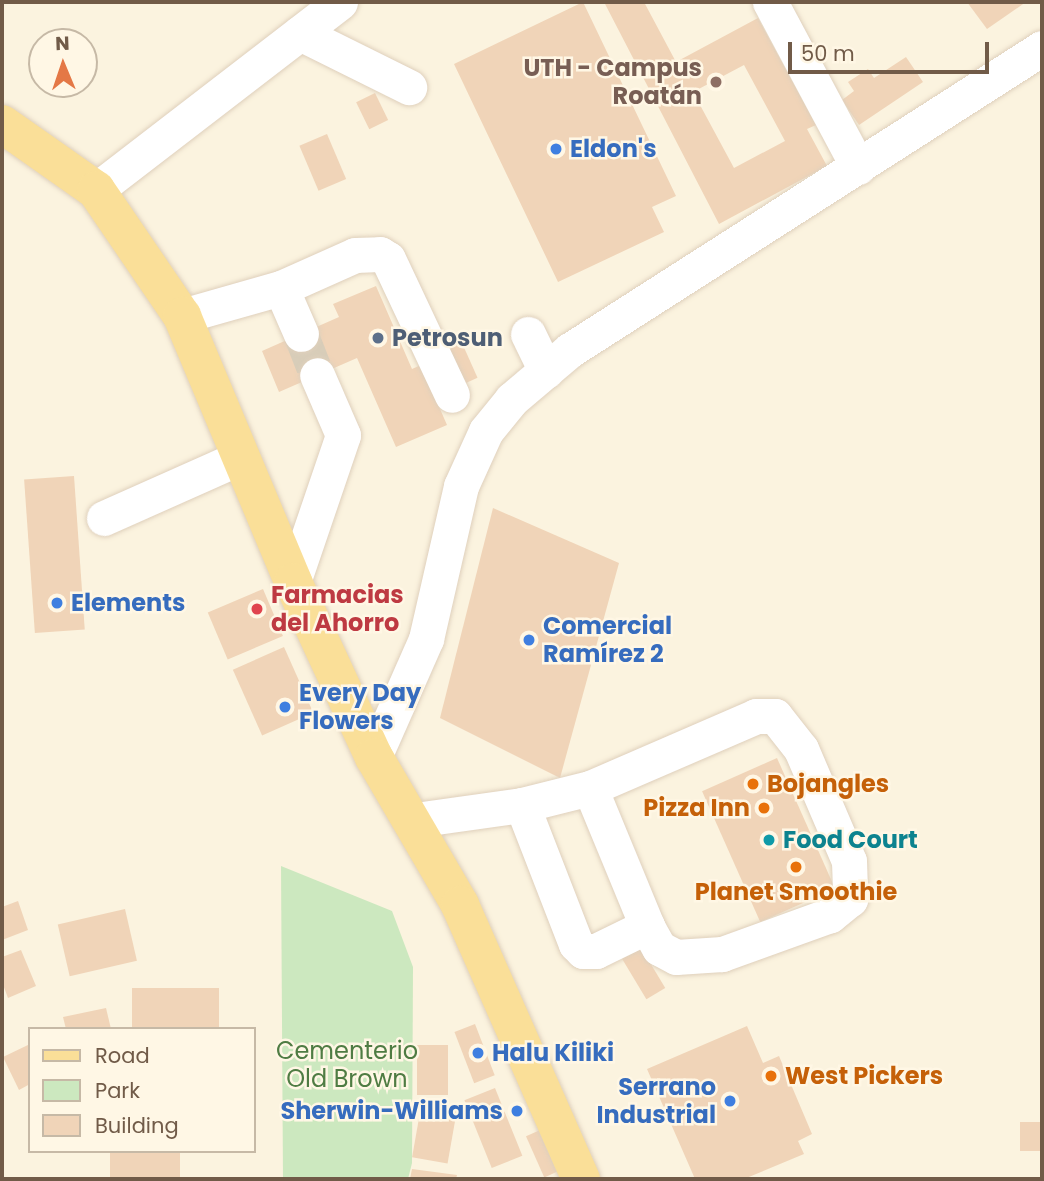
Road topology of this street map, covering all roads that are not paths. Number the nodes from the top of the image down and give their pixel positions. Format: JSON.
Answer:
{"nodes":[{"id":1,"x":340,"y":2,"type":"edge"},
{"id":2,"x":770,"y":2,"type":"edge"},
{"id":3,"x":299,"y":33,"type":"junction"},
{"id":4,"x":1042,"y":48,"type":"edge"},
{"id":5,"x":410,"y":87,"type":"dead end"},
{"id":6,"x":2,"y":124,"type":"edge"},
{"id":7,"x":858,"y":167,"type":"junction"},
{"id":8,"x":96,"y":190,"type":"junction"},
{"id":9,"x":281,"y":288,"type":"junction"},
{"id":10,"x":182,"y":316,"type":"junction"},
{"id":11,"x":301,"y":334,"type":"tunnel mouth"},
{"id":12,"x":528,"y":334,"type":"dead end"},
{"id":13,"x":546,"y":371,"type":"junction"},
{"id":14,"x":317,"y":375,"type":"tunnel mouth"},
{"id":15,"x":452,"y":395,"type":"dead end"},
{"id":16,"x":241,"y":457,"type":"junction"},
{"id":17,"x":104,"y":518,"type":"dead end"},
{"id":18,"x":293,"y":582,"type":"junction"},
{"id":19,"x":374,"y":757,"type":"junction"},
{"id":20,"x":590,"y":788,"type":"junction"},
{"id":21,"x":522,"y":805,"type":"junction"},
{"id":22,"x":415,"y":820,"type":"junction"},
{"id":23,"x":647,"y":926,"type":"junction"},
{"id":24,"x":581,"y":1179,"type":"edge"}],
"edges":[{"from":1,"to":3,"type":"street"},
{"from":2,"to":7,"type":"street"},
{"from":3,"to":5,"type":"street"},
{"from":3,"to":8,"type":"street"},
{"from":4,"to":7,"type":"street"},
{"from":6,"to":8,"type":"main road"},
{"from":7,"to":13,"type":"street"},
{"from":8,"to":10,"type":"main road"},
{"from":9,"to":10,"type":"street"},
{"from":9,"to":11,"type":"street"},
{"from":9,"to":15,"type":"street"},
{"from":10,"to":16,"type":"main road"},
{"from":12,"to":13,"type":"street"},
{"from":13,"to":19,"type":"street"},
{"from":14,"to":18,"type":"street"},
{"from":16,"to":17,"type":"street"},
{"from":16,"to":18,"type":"main road"},
{"from":18,"to":19,"type":"main road"},
{"from":19,"to":22,"type":"main road"},
{"from":20,"to":21,"type":"street"},
{"from":20,"to":23,"type":"street"},
{"from":20,"to":23,"type":"street"},
{"from":21,"to":22,"type":"street"},
{"from":21,"to":23,"type":"street"},
{"from":22,"to":24,"type":"main road"}]}
